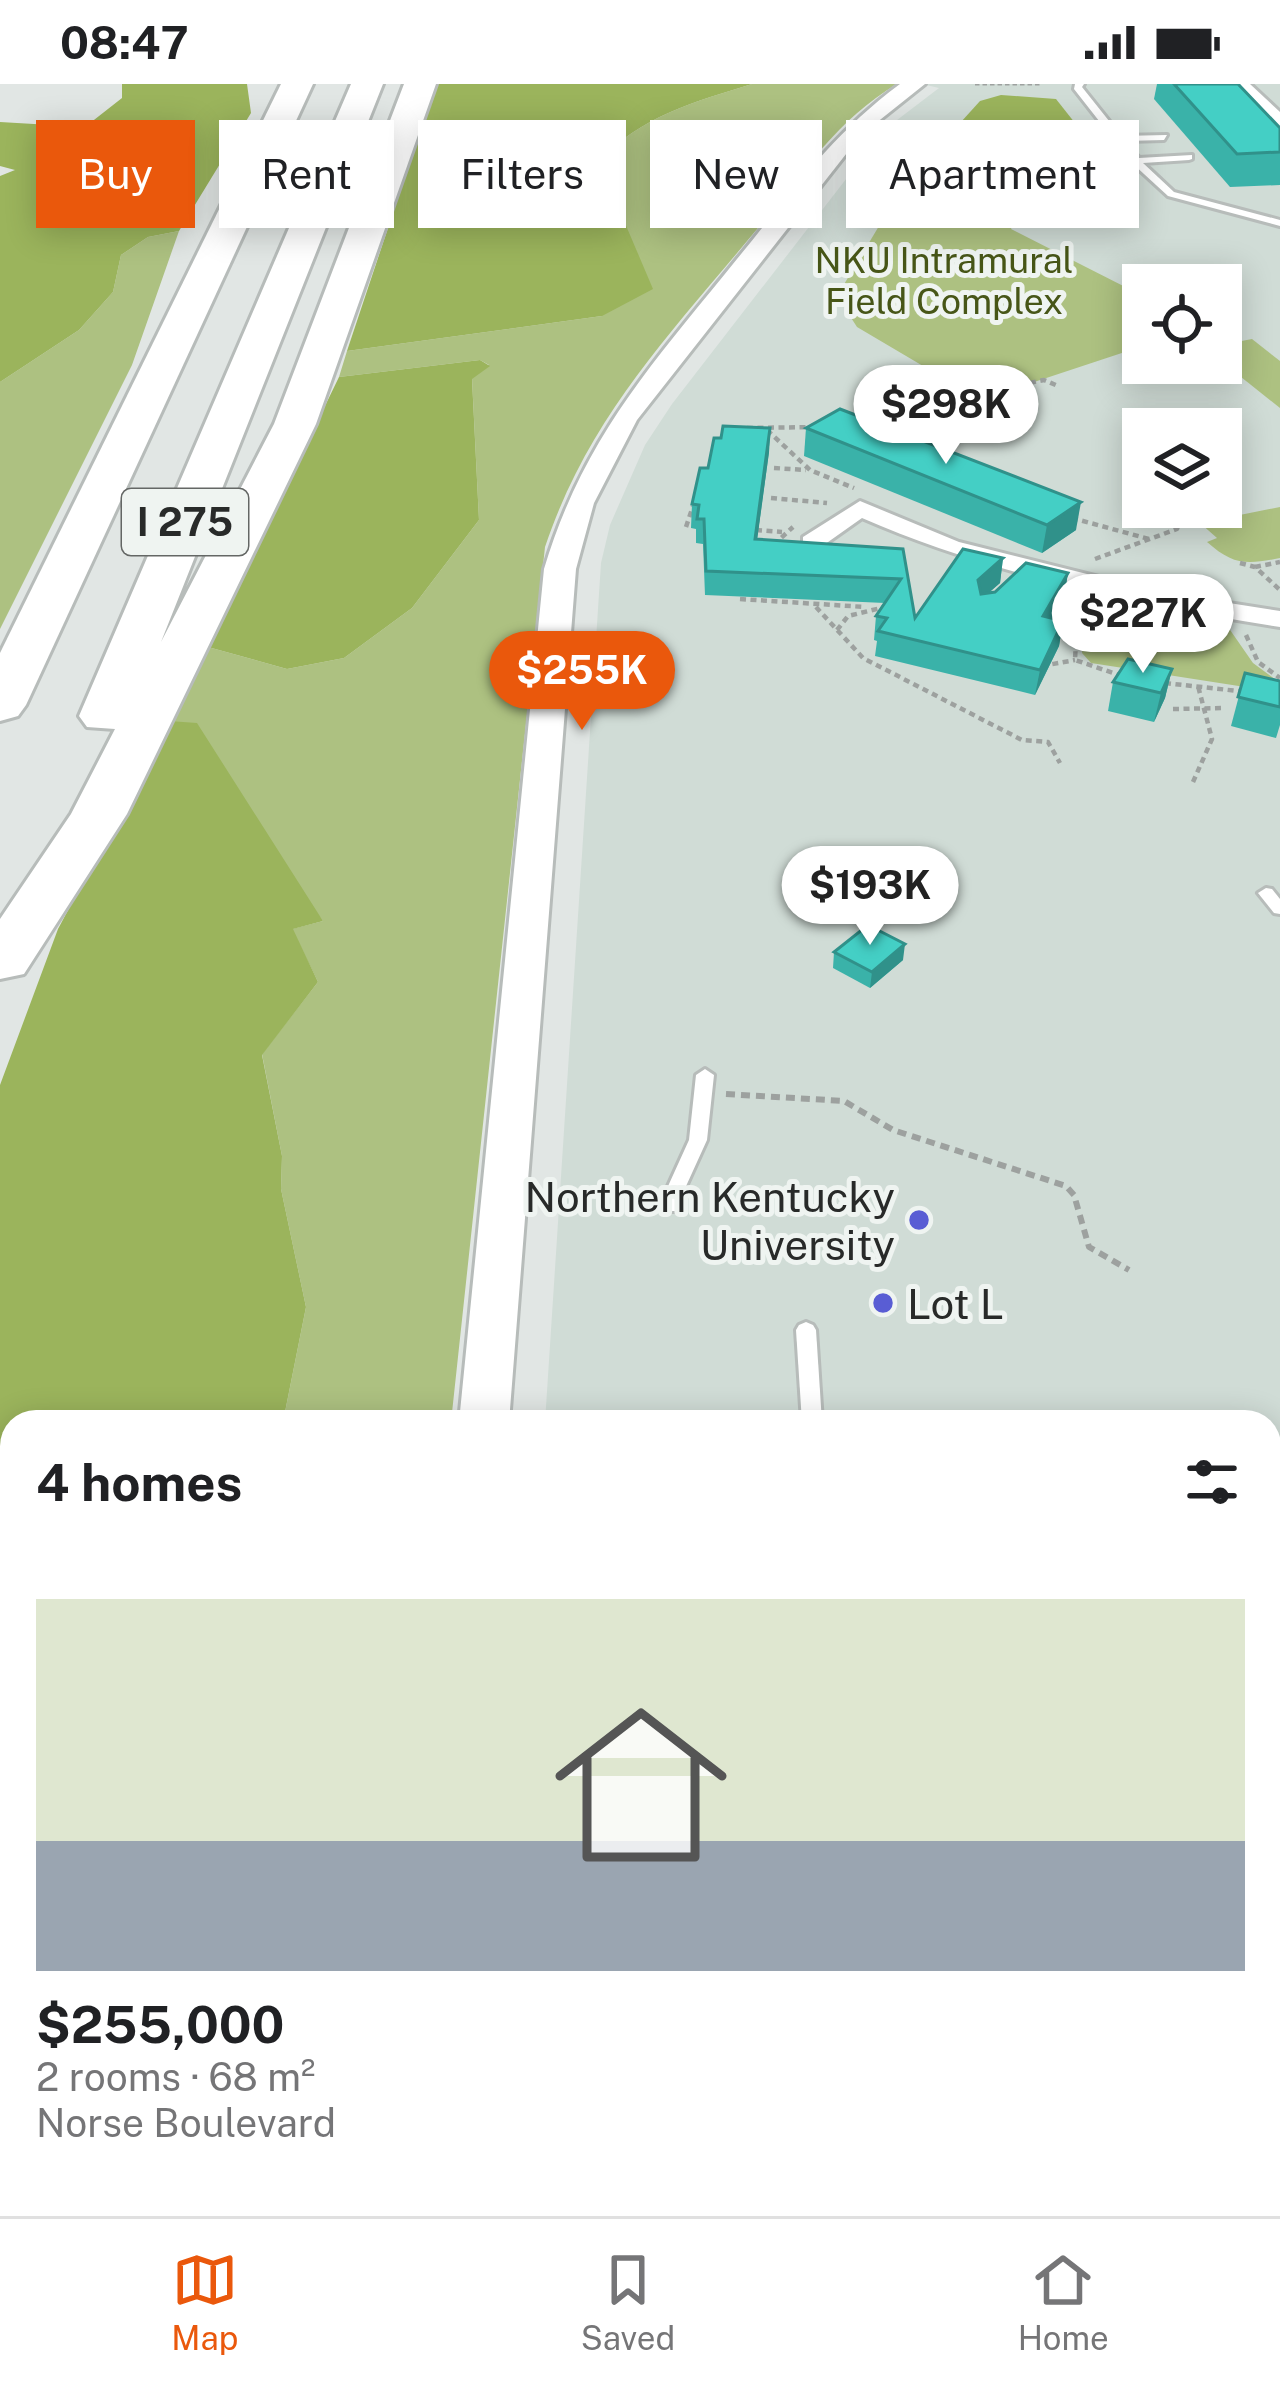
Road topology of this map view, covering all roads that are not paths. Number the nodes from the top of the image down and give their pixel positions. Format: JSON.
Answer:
{"nodes":[{"id":1,"x":297,"y":84,"type":"edge"},
{"id":2,"x":367,"y":84,"type":"edge"},
{"id":3,"x":420,"y":84,"type":"edge"},
{"id":4,"x":914,"y":84,"type":"edge"},
{"id":5,"x":1080,"y":84,"type":"edge"},
{"id":6,"x":1240,"y":84,"type":"edge"},
{"id":7,"x":1102,"y":120,"type":"edge"},
{"id":8,"x":1280,"y":122,"type":"edge"},
{"id":9,"x":1164,"y":137,"type":"dead end"},
{"id":10,"x":1139,"y":138,"type":"edge"},
{"id":11,"x":1189,"y":158,"type":"dead end"},
{"id":12,"x":1139,"y":161,"type":"edge"},
{"id":13,"x":1139,"y":165,"type":"edge"},
{"id":14,"x":1280,"y":223,"type":"edge"},
{"id":15,"x":793,"y":547,"type":"edge"},
{"id":16,"x":1280,"y":619,"type":"edge"},
{"id":17,"x":0,"y":704,"type":"edge"},
{"id":18,"x":1266,"y":893,"type":"dead end"},
{"id":19,"x":1280,"y":909,"type":"edge"},
{"id":20,"x":2,"y":964,"type":"edge"},
{"id":21,"x":704,"y":1085,"type":"road end"},
{"id":22,"x":668,"y":1206,"type":"dead end"},
{"id":23,"x":806,"y":1330,"type":"dead end"},
{"id":24,"x":485,"y":1410,"type":"edge"},
{"id":25,"x":811,"y":1410,"type":"edge"}],
"edges":[{"from":1,"to":17,"type":"highway","number":"I 275"},
{"from":2,"to":20,"type":"highway","number":"I 275"},
{"from":3,"to":20,"type":"highway"},
{"from":4,"to":24,"type":"street"},
{"from":5,"to":7,"type":"lane"},
{"from":6,"to":8,"type":"street"},
{"from":9,"to":10,"type":"lane"},
{"from":11,"to":12,"type":"lane"},
{"from":13,"to":14,"type":"lane"},
{"from":15,"to":16,"type":"street"},
{"from":18,"to":19,"type":"lane"},
{"from":21,"to":22,"type":"lane"},
{"from":23,"to":25,"type":"lane"}]}
